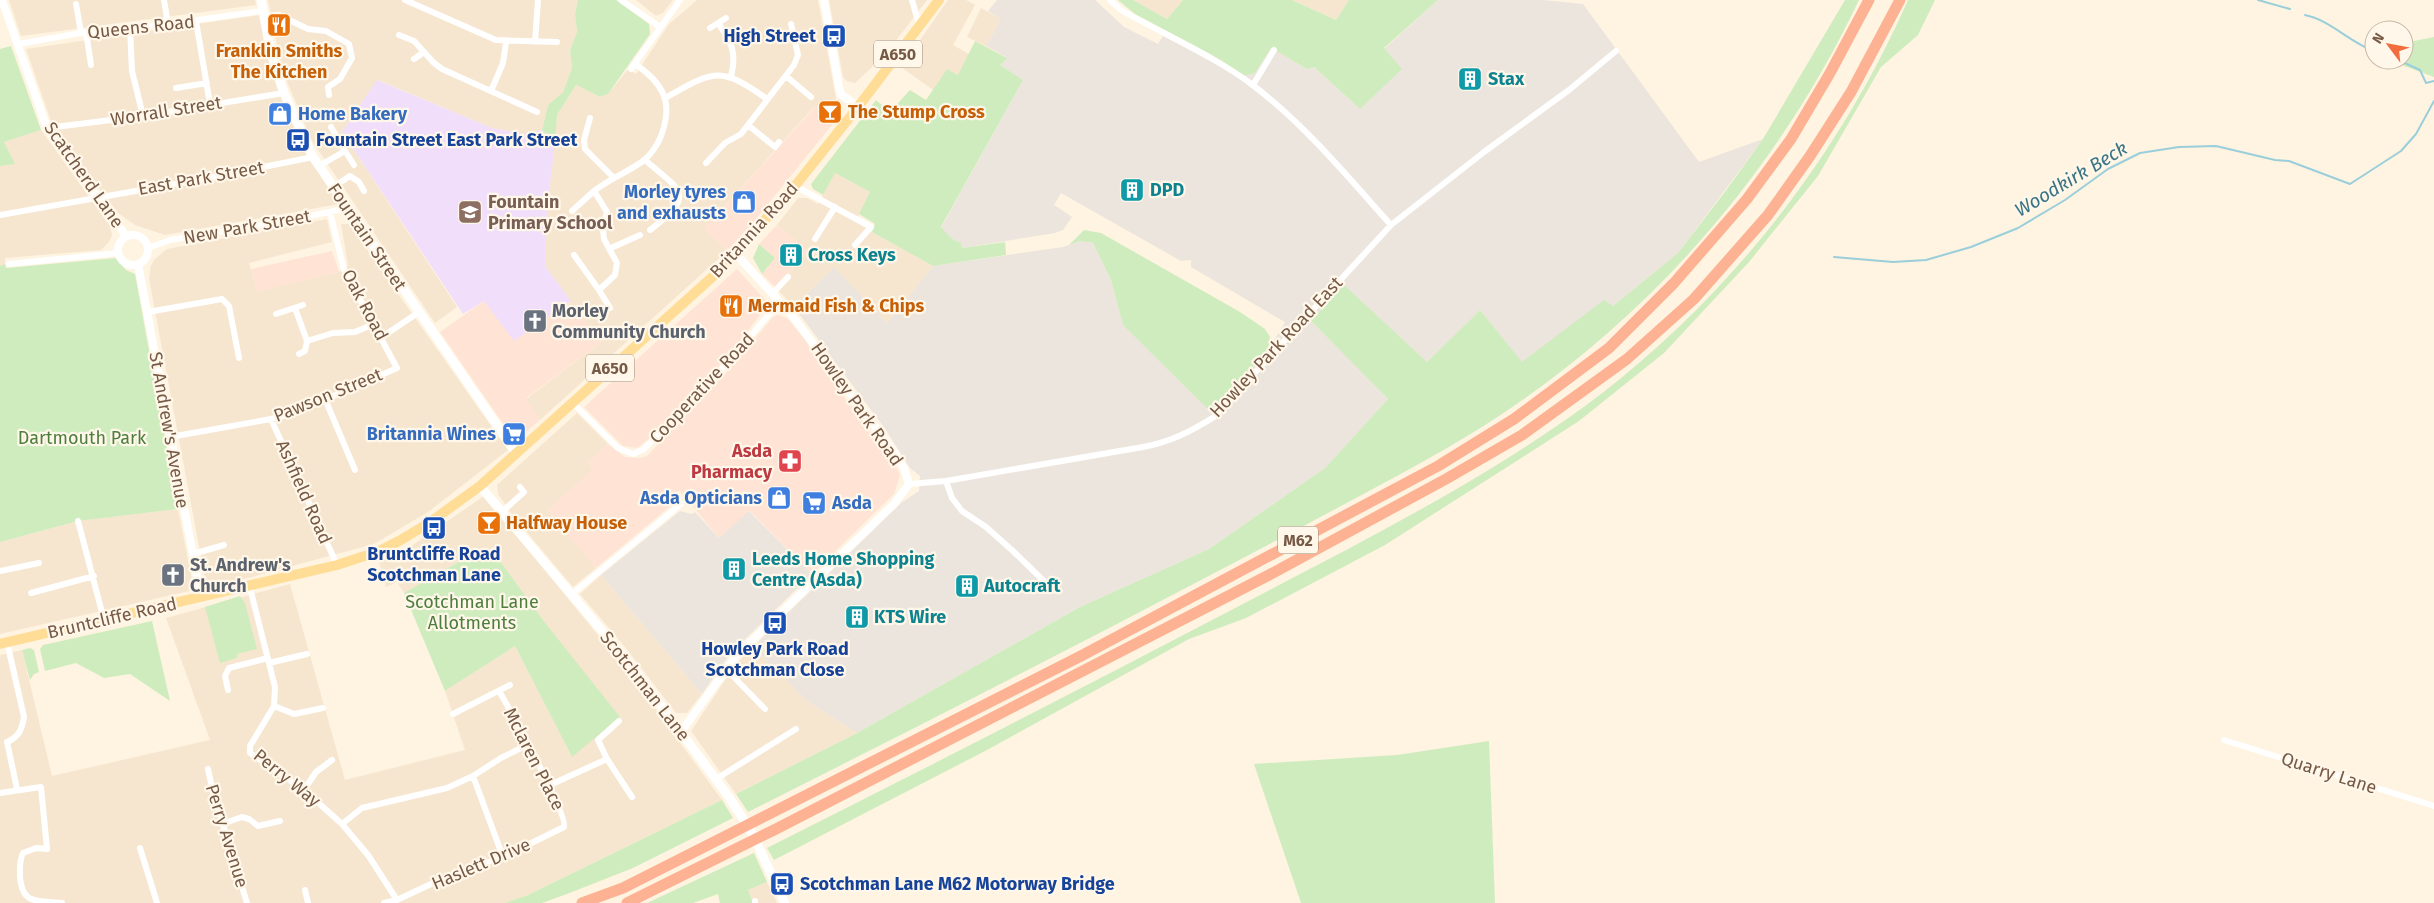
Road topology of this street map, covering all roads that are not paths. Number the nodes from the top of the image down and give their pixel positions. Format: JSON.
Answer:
{"nodes":[{"id":1,"x":2,"y":0,"type":"edge"},
{"id":2,"x":164,"y":0,"type":"edge"},
{"id":3,"x":261,"y":0,"type":"edge"},
{"id":4,"x":405,"y":0,"type":"edge"},
{"id":5,"x":538,"y":0,"type":"edge"},
{"id":6,"x":621,"y":0,"type":"edge"},
{"id":7,"x":680,"y":0,"type":"edge"},
{"id":8,"x":824,"y":0,"type":"edge"},
{"id":9,"x":912,"y":0,"type":"edge"},
{"id":10,"x":939,"y":0,"type":"edge"},
{"id":11,"x":1110,"y":0,"type":"edge"},
{"id":12,"x":1869,"y":0,"type":"edge"},
{"id":13,"x":1900,"y":0,"type":"edge"},
{"id":14,"x":76,"y":4,"type":"dead end"},
{"id":15,"x":263,"y":14,"type":"junction"},
{"id":16,"x":726,"y":18,"type":"dead end"},
{"id":17,"x":196,"y":21,"type":"junction"},
{"id":18,"x":718,"y":23,"type":"junction"},
{"id":19,"x":168,"y":24,"type":"junction"},
{"id":20,"x":791,"y":24,"type":"dead end"},
{"id":21,"x":919,"y":25,"type":"junction"},
{"id":22,"x":660,"y":27,"type":"junction"},
{"id":23,"x":130,"y":28,"type":"junction"},
{"id":24,"x":710,"y":28,"type":"dead end"},
{"id":25,"x":84,"y":32,"type":"junction"},
{"id":26,"x":399,"y":35,"type":"dead end"},
{"id":27,"x":506,"y":42,"type":"junction"},
{"id":28,"x":535,"y":42,"type":"junction"},
{"id":29,"x":557,"y":42,"type":"dead end"},
{"id":30,"x":19,"y":44,"type":"junction"},
{"id":31,"x":1274,"y":50,"type":"dead end"},
{"id":32,"x":1616,"y":51,"type":"dead end"},
{"id":33,"x":424,"y":52,"type":"junction"},
{"id":34,"x":414,"y":59,"type":"dead end"},
{"id":35,"x":91,"y":65,"type":"dead end"},
{"id":36,"x":786,"y":76,"type":"junction"},
{"id":37,"x":731,"y":77,"type":"junction"},
{"id":38,"x":207,"y":83,"type":"junction"},
{"id":39,"x":1253,"y":85,"type":"junction"},
{"id":40,"x":176,"y":88,"type":"dead end"},
{"id":41,"x":491,"y":91,"type":"junction"},
{"id":42,"x":284,"y":93,"type":"junction"},
{"id":43,"x":329,"y":95,"type":"dead end"},
{"id":44,"x":811,"y":97,"type":"dead end"},
{"id":45,"x":666,"y":98,"type":"junction"},
{"id":46,"x":767,"y":99,"type":"junction"},
{"id":47,"x":210,"y":104,"type":"junction"},
{"id":48,"x":858,"y":107,"type":"junction"},
{"id":49,"x":536,"y":112,"type":"dead end"},
{"id":50,"x":143,"y":116,"type":"junction"},
{"id":51,"x":590,"y":118,"type":"dead end"},
{"id":52,"x":748,"y":125,"type":"junction"},
{"id":53,"x":331,"y":127,"type":"dead end"},
{"id":54,"x":47,"y":128,"type":"junction"},
{"id":55,"x":780,"y":142,"type":"dead end"},
{"id":56,"x":345,"y":151,"type":"junction"},
{"id":57,"x":313,"y":156,"type":"junction"},
{"id":58,"x":645,"y":160,"type":"junction"},
{"id":59,"x":706,"y":162,"type":"dead end"},
{"id":60,"x":354,"y":165,"type":"dead end"},
{"id":61,"x":319,"y":166,"type":"junction"},
{"id":62,"x":614,"y":177,"type":"junction"},
{"id":63,"x":795,"y":186,"type":"junction"},
{"id":64,"x":333,"y":187,"type":"junction"},
{"id":65,"x":364,"y":191,"type":"dead end"},
{"id":66,"x":594,"y":191,"type":"junction"},
{"id":67,"x":97,"y":197,"type":"junction"},
{"id":68,"x":348,"y":208,"type":"junction"},
{"id":69,"x":835,"y":208,"type":"junction"},
{"id":70,"x":572,"y":211,"type":"dead end"},
{"id":71,"x":330,"y":212,"type":"junction"},
{"id":72,"x":0,"y":215,"type":"edge"},
{"id":73,"x":1391,"y":225,"type":"junction"},
{"id":74,"x":650,"y":230,"type":"dead end"},
{"id":75,"x":640,"y":235,"type":"dead end"},
{"id":76,"x":126,"y":236,"type":"junction"},
{"id":77,"x":816,"y":239,"type":"dead end"},
{"id":78,"x":855,"y":245,"type":"dead end"},
{"id":79,"x":148,"y":248,"type":"junction"},
{"id":80,"x":611,"y":248,"type":"junction"},
{"id":81,"x":118,"y":253,"type":"junction"},
{"id":82,"x":736,"y":254,"type":"junction"},
{"id":83,"x":574,"y":255,"type":"dead end"},
{"id":84,"x":9,"y":264,"type":"dead end"},
{"id":85,"x":138,"y":264,"type":"junction"},
{"id":86,"x":788,"y":277,"type":"dead end"},
{"id":87,"x":599,"y":290,"type":"junction"},
{"id":88,"x":773,"y":293,"type":"junction"},
{"id":89,"x":780,"y":301,"type":"junction"},
{"id":90,"x":303,"y":305,"type":"dead end"},
{"id":91,"x":295,"y":308,"type":"junction"},
{"id":92,"x":610,"y":308,"type":"dead end"},
{"id":93,"x":148,"y":312,"type":"junction"},
{"id":94,"x":419,"y":312,"type":"junction"},
{"id":95,"x":276,"y":314,"type":"dead end"},
{"id":96,"x":374,"y":324,"type":"junction"},
{"id":97,"x":382,"y":337,"type":"junction"},
{"id":98,"x":307,"y":341,"type":"junction"},
{"id":99,"x":299,"y":354,"type":"dead end"},
{"id":100,"x":239,"y":358,"type":"dead end"},
{"id":101,"x":397,"y":368,"type":"joint"},
{"id":102,"x":325,"y":399,"type":"junction"},
{"id":103,"x":572,"y":402,"type":"junction"},
{"id":104,"x":271,"y":419,"type":"junction"},
{"id":105,"x":170,"y":437,"type":"junction"},
{"id":106,"x":516,"y":453,"type":"junction"},
{"id":107,"x":355,"y":470,"type":"dead end"},
{"id":108,"x":946,"y":481,"type":"junction"},
{"id":109,"x":909,"y":484,"type":"junction"},
{"id":110,"x":480,"y":486,"type":"junction"},
{"id":111,"x":520,"y":486,"type":"dead end"},
{"id":112,"x":681,"y":504,"type":"dead end"},
{"id":113,"x":503,"y":511,"type":"junction"},
{"id":114,"x":78,"y":521,"type":"dead end"},
{"id":115,"x":224,"y":545,"type":"dead end"},
{"id":116,"x":193,"y":554,"type":"junction"},
{"id":117,"x":39,"y":563,"type":"dead end"},
{"id":118,"x":337,"y":565,"type":"junction"},
{"id":119,"x":0,"y":571,"type":"edge"},
{"id":120,"x":94,"y":576,"type":"junction"},
{"id":121,"x":249,"y":584,"type":"junction"},
{"id":122,"x":1053,"y":590,"type":"dead end"},
{"id":123,"x":31,"y":593,"type":"dead end"},
{"id":124,"x":572,"y":594,"type":"junction"},
{"id":125,"x":201,"y":597,"type":"junction"},
{"id":126,"x":104,"y":620,"type":"junction"},
{"id":127,"x":4,"y":643,"type":"edge"},
{"id":128,"x":307,"y":654,"type":"dead end"},
{"id":129,"x":268,"y":660,"type":"junction"},
{"id":130,"x":726,"y":669,"type":"junction"},
{"id":131,"x":510,"y":685,"type":"dead end"},
{"id":132,"x":228,"y":690,"type":"dead end"},
{"id":133,"x":499,"y":691,"type":"junction"},
{"id":134,"x":274,"y":706,"type":"junction"},
{"id":135,"x":323,"y":708,"type":"dead end"},
{"id":136,"x":765,"y":709,"type":"dead end"},
{"id":137,"x":453,"y":714,"type":"dead end"},
{"id":138,"x":619,"y":721,"type":"dead end"},
{"id":139,"x":796,"y":729,"type":"dead end"},
{"id":140,"x":681,"y":732,"type":"junction"},
{"id":141,"x":2224,"y":740,"type":"dead end"},
{"id":142,"x":3,"y":741,"type":"edge"},
{"id":143,"x":527,"y":746,"type":"junction"},
{"id":144,"x":607,"y":759,"type":"junction"},
{"id":145,"x":332,"y":760,"type":"dead end"},
{"id":146,"x":208,"y":769,"type":"dead end"},
{"id":147,"x":473,"y":776,"type":"junction"},
{"id":148,"x":719,"y":782,"type":"junction"},
{"id":149,"x":550,"y":785,"type":"junction"},
{"id":150,"x":17,"y":789,"type":"junction"},
{"id":151,"x":304,"y":790,"type":"junction"},
{"id":152,"x":0,"y":793,"type":"edge"},
{"id":153,"x":632,"y":797,"type":"dead end"},
{"id":154,"x":2434,"y":806,"type":"edge"},
{"id":155,"x":280,"y":822,"type":"dead end"},
{"id":156,"x":222,"y":824,"type":"junction"},
{"id":157,"x":342,"y":824,"type":"junction"},
{"id":158,"x":564,"y":827,"type":"joint"},
{"id":159,"x":140,"y":848,"type":"dead end"},
{"id":160,"x":503,"y":857,"type":"junction"},
{"id":161,"x":305,"y":890,"type":"dead end"},
{"id":162,"x":397,"y":900,"type":"junction"},
{"id":163,"x":62,"y":903,"type":"edge"},
{"id":164,"x":157,"y":903,"type":"edge"},
{"id":165,"x":247,"y":903,"type":"edge"},
{"id":166,"x":308,"y":903,"type":"edge"},
{"id":167,"x":384,"y":903,"type":"edge"},
{"id":168,"x":582,"y":903,"type":"edge"},
{"id":169,"x":626,"y":903,"type":"edge"},
{"id":170,"x":785,"y":903,"type":"edge"}],
"edges":[{"from":1,"to":30,"type":"street","name":"Scatcherd Lane"},
{"from":2,"to":19,"type":"street"},
{"from":3,"to":15,"type":"main road","name":"Fountain Street"},
{"from":4,"to":27,"type":"street"},
{"from":5,"to":28,"type":"street"},
{"from":6,"to":22,"type":"street"},
{"from":7,"to":22,"type":"street"},
{"from":8,"to":48,"type":"street"},
{"from":9,"to":21,"type":"street"},
{"from":10,"to":21,"type":"main road","name":"Britannia Road","number":"A650"},
{"from":11,"to":39,"type":"street"},
{"from":12,"to":168,"type":"highway","number":"M62"},
{"from":13,"to":169,"type":"highway","number":"M62"},
{"from":14,"to":25,"type":"street"},
{"from":15,"to":17,"type":"street","name":"Queens Road"},
{"from":15,"to":42,"type":"main road","name":"Fountain Street"},
{"from":15,"to":43,"type":"street","name":"Queens Road"},
{"from":16,"to":18,"type":"street"},
{"from":17,"to":19,"type":"street","name":"Queens Road"},
{"from":17,"to":38,"type":"street"},
{"from":18,"to":24,"type":"street"},
{"from":18,"to":37,"type":"street"},
{"from":19,"to":23,"type":"street","name":"Queens Road"},
{"from":20,"to":36,"type":"street"},
{"from":21,"to":48,"type":"main road","name":"Britannia Road","number":"A650"},
{"from":22,"to":45,"type":"street"},
{"from":23,"to":25,"type":"street","name":"Queens Road"},
{"from":23,"to":50,"type":"street"},
{"from":25,"to":30,"type":"street","name":"Queens Road"},
{"from":25,"to":35,"type":"street"},
{"from":26,"to":33,"type":"street"},
{"from":27,"to":28,"type":"street"},
{"from":27,"to":41,"type":"street"},
{"from":28,"to":29,"type":"street"},
{"from":30,"to":54,"type":"street","name":"Scatcherd Lane"},
{"from":31,"to":39,"type":"street"},
{"from":32,"to":73,"type":"street","name":"Howley Park Road East"},
{"from":33,"to":34,"type":"street"},
{"from":33,"to":41,"type":"street"},
{"from":36,"to":44,"type":"street"},
{"from":36,"to":46,"type":"street"},
{"from":37,"to":45,"type":"street"},
{"from":37,"to":46,"type":"street"},
{"from":38,"to":40,"type":"street","name":"Worrall Street"},
{"from":38,"to":47,"type":"street"},
{"from":39,"to":73,"type":"street"},
{"from":41,"to":49,"type":"street"},
{"from":42,"to":47,"type":"street","name":"Worrall Street"},
{"from":42,"to":57,"type":"main road","name":"Fountain Street"},
{"from":45,"to":58,"type":"street"},
{"from":46,"to":52,"type":"street"},
{"from":47,"to":50,"type":"street","name":"Worrall Street"},
{"from":48,"to":63,"type":"main road","name":"Britannia Road","number":"A650"},
{"from":50,"to":54,"type":"street","name":"Worrall Street"},
{"from":51,"to":62,"type":"street"},
{"from":52,"to":55,"type":"street"},
{"from":52,"to":59,"type":"street"},
{"from":53,"to":56,"type":"street"},
{"from":54,"to":67,"type":"street","name":"Scatcherd Lane"},
{"from":56,"to":60,"type":"street"},
{"from":56,"to":61,"type":"street"},
{"from":57,"to":61,"type":"main road","name":"Fountain Street"},
{"from":57,"to":67,"type":"street","name":"East Park Street"},
{"from":58,"to":62,"type":"street"},
{"from":58,"to":74,"type":"street"},
{"from":61,"to":64,"type":"main road","name":"Fountain Street"},
{"from":62,"to":66,"type":"street"},
{"from":63,"to":69,"type":"street"},
{"from":63,"to":82,"type":"main road","name":"Britannia Road","number":"A650"},
{"from":64,"to":65,"type":"street"},
{"from":64,"to":68,"type":"main road","name":"Fountain Street"},
{"from":66,"to":70,"type":"street"},
{"from":66,"to":80,"type":"street"},
{"from":67,"to":72,"type":"street","name":"East Park Street"},
{"from":67,"to":76,"type":"street","name":"Scatcherd Lane"},
{"from":68,"to":71,"type":"street","name":"New Park Street"},
{"from":68,"to":94,"type":"main road","name":"Fountain Street"},
{"from":69,"to":77,"type":"street"},
{"from":69,"to":78,"type":"street"},
{"from":71,"to":79,"type":"street","name":"New Park Street"},
{"from":71,"to":96,"type":"street","name":"Oak Road"},
{"from":73,"to":108,"type":"street","name":"Howley Park Road East"},
{"from":75,"to":80,"type":"street"},
{"from":76,"to":79,"type":"street"},
{"from":76,"to":81,"type":"street"},
{"from":79,"to":85,"type":"street"},
{"from":80,"to":87,"type":"street"},
{"from":81,"to":84,"type":"street"},
{"from":81,"to":85,"type":"street"},
{"from":82,"to":88,"type":"street","name":"Howley Park Road"},
{"from":82,"to":103,"type":"main road","name":"Britannia Road","number":"A650"},
{"from":83,"to":87,"type":"street"},
{"from":85,"to":93,"type":"street","name":"St Andrew's Avenue"},
{"from":86,"to":88,"type":"street"},
{"from":87,"to":92,"type":"street"},
{"from":88,"to":89,"type":"street","name":"Howley Park Road"},
{"from":89,"to":103,"type":"street","name":"Cooperative Road"},
{"from":89,"to":109,"type":"street","name":"Howley Park Road"},
{"from":90,"to":91,"type":"street"},
{"from":91,"to":95,"type":"street"},
{"from":91,"to":98,"type":"street"},
{"from":93,"to":100,"type":"street"},
{"from":93,"to":105,"type":"street","name":"St Andrew's Avenue"},
{"from":94,"to":97,"type":"street"},
{"from":94,"to":106,"type":"main road","name":"Fountain Street"},
{"from":96,"to":97,"type":"street","name":"Oak Road"},
{"from":96,"to":98,"type":"street"},
{"from":97,"to":101,"type":"street","name":"Oak Road"},
{"from":98,"to":99,"type":"street"},
{"from":101,"to":102,"type":"street","name":"Pawson Street"},
{"from":102,"to":104,"type":"street","name":"Pawson Street"},
{"from":102,"to":107,"type":"street"},
{"from":103,"to":106,"type":"main road","name":"Britannia Road","number":"A650"},
{"from":104,"to":105,"type":"street","name":"Pawson Street"},
{"from":104,"to":118,"type":"street","name":"Ashfield Road"},
{"from":105,"to":116,"type":"street","name":"St Andrew's Avenue"},
{"from":106,"to":110,"type":"main road","name":"Bruntcliffe Road","number":"A650"},
{"from":108,"to":109,"type":"street","name":"Howley Park Road East"},
{"from":108,"to":122,"type":"street"},
{"from":109,"to":130,"type":"street","name":"Howley Park Road"},
{"from":110,"to":113,"type":"main road","name":"Scotchman Lane"},
{"from":110,"to":118,"type":"main road","name":"Bruntcliffe Road","number":"A650"},
{"from":111,"to":113,"type":"street"},
{"from":112,"to":124,"type":"street"},
{"from":113,"to":124,"type":"main road","name":"Scotchman Lane"},
{"from":114,"to":120,"type":"street"},
{"from":115,"to":116,"type":"street"},
{"from":116,"to":125,"type":"street","name":"St Andrew's Avenue"},
{"from":117,"to":119,"type":"street"},
{"from":118,"to":121,"type":"main road","name":"Bruntcliffe Road","number":"A650"},
{"from":120,"to":123,"type":"street"},
{"from":120,"to":126,"type":"street"},
{"from":121,"to":125,"type":"main road","name":"Bruntcliffe Road","number":"A650"},
{"from":121,"to":129,"type":"street"},
{"from":124,"to":140,"type":"main road","name":"Scotchman Lane"},
{"from":125,"to":126,"type":"main road","name":"Bruntcliffe Road","number":"A650"},
{"from":126,"to":127,"type":"main road","name":"Bruntcliffe Road","number":"A650"},
{"from":127,"to":142,"type":"street"},
{"from":128,"to":129,"type":"street"},
{"from":129,"to":132,"type":"street"},
{"from":129,"to":134,"type":"street"},
{"from":130,"to":136,"type":"street"},
{"from":130,"to":140,"type":"street","name":"Howley Park Road"},
{"from":131,"to":133,"type":"street","name":"Mclaren Place"},
{"from":133,"to":137,"type":"street","name":"Mclaren Place"},
{"from":133,"to":143,"type":"street","name":"Mclaren Place"},
{"from":134,"to":135,"type":"street"},
{"from":134,"to":151,"type":"street","name":"Perry Way"},
{"from":138,"to":144,"type":"street"},
{"from":139,"to":148,"type":"street"},
{"from":140,"to":148,"type":"main road","name":"Scotchman Lane"},
{"from":141,"to":154,"type":"street","name":"Quarry Lane"},
{"from":142,"to":150,"type":"street"},
{"from":143,"to":147,"type":"street"},
{"from":143,"to":149,"type":"street","name":"Mclaren Place"},
{"from":144,"to":149,"type":"street"},
{"from":144,"to":153,"type":"street"},
{"from":145,"to":151,"type":"street"},
{"from":146,"to":156,"type":"street","name":"Perry Avenue"},
{"from":147,"to":157,"type":"street"},
{"from":147,"to":160,"type":"street"},
{"from":148,"to":170,"type":"main road","name":"Scotchman Lane"},
{"from":149,"to":158,"type":"street","name":"Mclaren Place"},
{"from":150,"to":152,"type":"street"},
{"from":150,"to":163,"type":"street"},
{"from":151,"to":157,"type":"street","name":"Perry Way"},
{"from":155,"to":156,"type":"street"},
{"from":156,"to":165,"type":"street","name":"Perry Avenue"},
{"from":157,"to":162,"type":"street","name":"Perry Way"},
{"from":158,"to":160,"type":"street","name":"Haslett Drive"},
{"from":159,"to":164,"type":"street"},
{"from":160,"to":162,"type":"street","name":"Haslett Drive"},
{"from":161,"to":166,"type":"street"},
{"from":162,"to":167,"type":"street","name":"Haslett Drive"}]}
